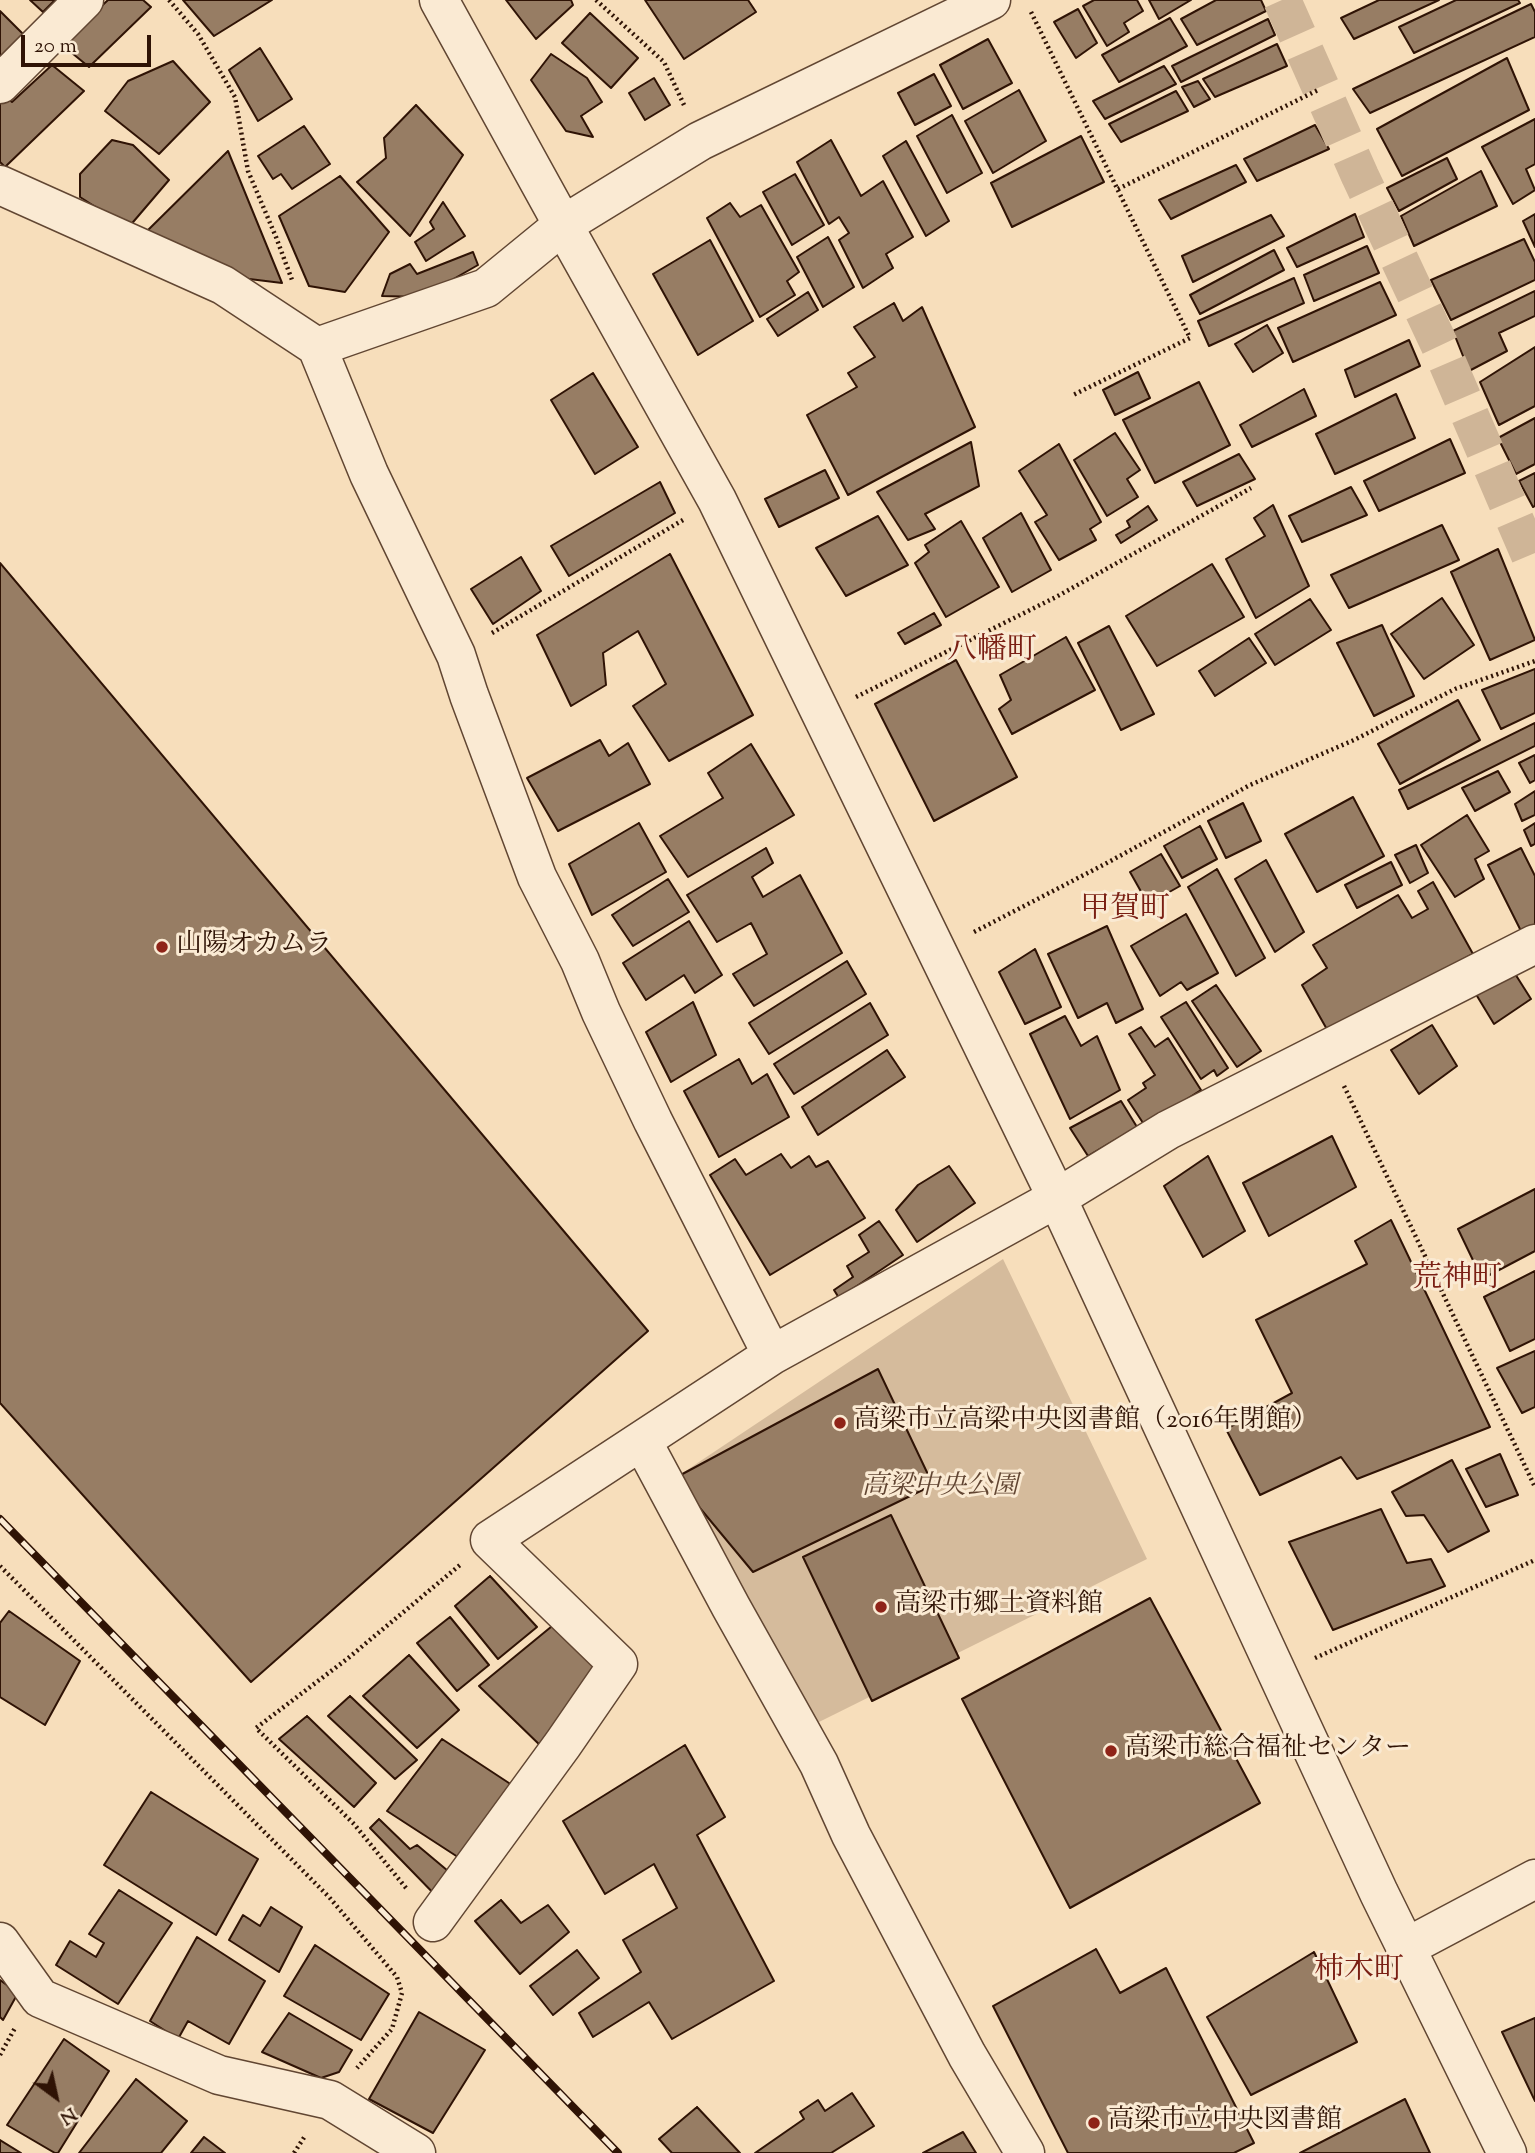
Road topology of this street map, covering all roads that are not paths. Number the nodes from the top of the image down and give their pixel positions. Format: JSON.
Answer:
{"nodes":[{"id":1,"x":84,"y":0,"type":"edge"},
{"id":2,"x":439,"y":0,"type":"edge"},
{"id":3,"x":990,"y":0,"type":"edge"},
{"id":4,"x":0,"y":84,"type":"edge"},
{"id":5,"x":0,"y":185,"type":"edge"},
{"id":6,"x":563,"y":225,"type":"junction"},
{"id":7,"x":317,"y":347,"type":"junction"},
{"id":8,"x":1535,"y":944,"type":"edge"},
{"id":9,"x":1057,"y":1198,"type":"junction"},
{"id":10,"x":772,"y":1355,"type":"junction"},
{"id":11,"x":642,"y":1441,"type":"junction"},
{"id":12,"x":1535,"y":1879,"type":"edge"},
{"id":13,"x":433,"y":1922,"type":"road end"},
{"id":14,"x":0,"y":1942,"type":"edge"},
{"id":15,"x":1407,"y":1947,"type":"junction"},
{"id":16,"x":416,"y":2153,"type":"edge"},
{"id":17,"x":1025,"y":2153,"type":"edge"},
{"id":18,"x":1507,"y":2153,"type":"edge"}],
"edges":[{"from":1,"to":4,"type":"street"},
{"from":2,"to":6,"type":"street"},
{"from":3,"to":6,"type":"street"},
{"from":5,"to":7,"type":"street"},
{"from":6,"to":7,"type":"street"},
{"from":6,"to":9,"type":"street"},
{"from":7,"to":10,"type":"street"},
{"from":8,"to":9,"type":"street"},
{"from":9,"to":10,"type":"street"},
{"from":9,"to":15,"type":"street"},
{"from":10,"to":11,"type":"street"},
{"from":11,"to":13,"type":"street"},
{"from":11,"to":17,"type":"street"},
{"from":12,"to":15,"type":"street"},
{"from":14,"to":16,"type":"street"},
{"from":15,"to":18,"type":"street"}]}
